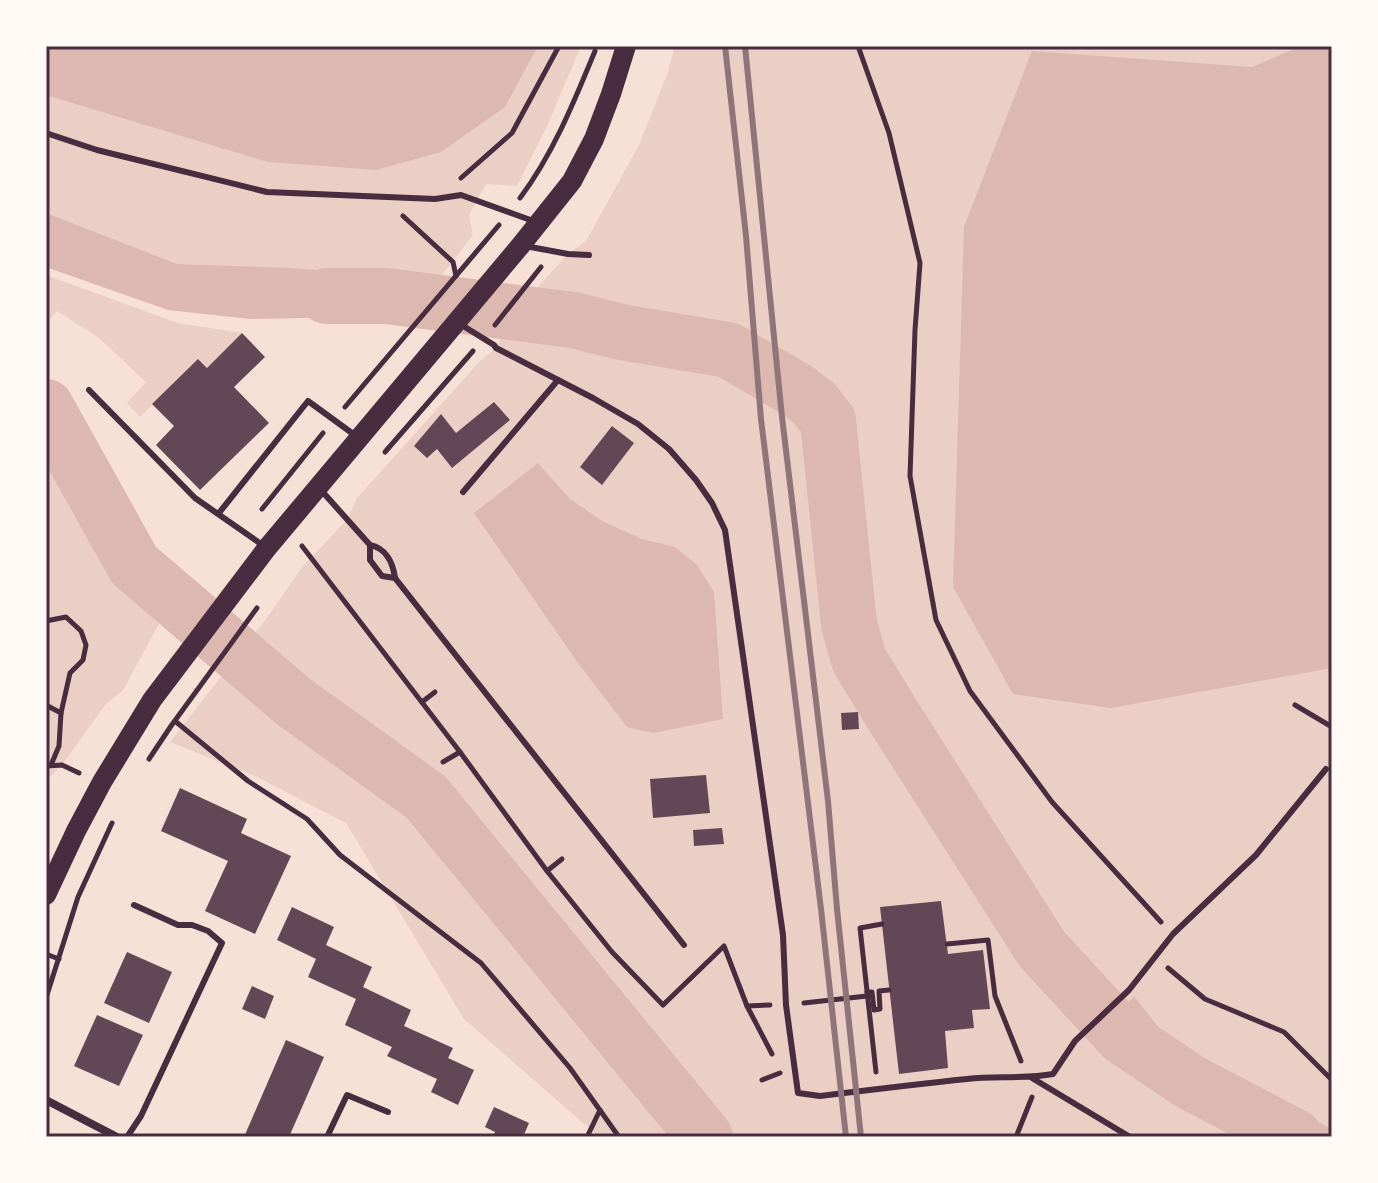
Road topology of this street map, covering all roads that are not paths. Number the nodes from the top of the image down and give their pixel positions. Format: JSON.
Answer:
{"nodes":[{"id":1,"x":626,"y":46,"type":"edge"},
{"id":2,"x":46,"y":133,"type":"edge"},
{"id":3,"x":540,"y":223,"type":"junction"},
{"id":4,"x":521,"y":245,"type":"junction"},
{"id":5,"x":589,"y":255,"type":"dead end"},
{"id":6,"x":457,"y":322,"type":"junction"},
{"id":7,"x":558,"y":380,"type":"junction"},
{"id":8,"x":89,"y":390,"type":"dead end"},
{"id":9,"x":359,"y":438,"type":"junction"},
{"id":10,"x":317,"y":486,"type":"junction"},
{"id":11,"x":463,"y":492,"type":"dead end"},
{"id":12,"x":219,"y":513,"type":"junction"},
{"id":13,"x":370,"y":545,"type":"junction"},
{"id":14,"x":267,"y":548,"type":"junction"},
{"id":15,"x":395,"y":578,"type":"junction"},
{"id":16,"x":1326,"y":769,"type":"dead end"},
{"id":17,"x":46,"y":895,"type":"edge"},
{"id":18,"x":134,"y":905,"type":"dead end"},
{"id":19,"x":684,"y":945,"type":"dead end"},
{"id":20,"x":1034,"y":1078,"type":"junction"},
{"id":21,"x":46,"y":1100,"type":"edge"},
{"id":22,"x":388,"y":1112,"type":"dead end"},
{"id":23,"x":117,"y":1137,"type":"edge"},
{"id":24,"x":127,"y":1137,"type":"edge"},
{"id":25,"x":327,"y":1137,"type":"edge"},
{"id":26,"x":1130,"y":1137,"type":"edge"}],
"edges":[{"from":1,"to":3,"type":"main road"},
{"from":2,"to":3,"type":"lane"},
{"from":3,"to":4,"type":"main road"},
{"from":4,"to":5,"type":"lane"},
{"from":4,"to":6,"type":"main road"},
{"from":6,"to":7,"type":"lane"},
{"from":6,"to":9,"type":"main road"},
{"from":7,"to":11,"type":"lane"},
{"from":7,"to":20,"type":"lane"},
{"from":8,"to":12,"type":"lane"},
{"from":9,"to":10,"type":"main road"},
{"from":9,"to":12,"type":"lane"},
{"from":10,"to":13,"type":"lane"},
{"from":10,"to":14,"type":"main road"},
{"from":12,"to":14,"type":"lane"},
{"from":13,"to":15,"type":"lane"},
{"from":13,"to":15,"type":"lane"},
{"from":14,"to":17,"type":"main road"},
{"from":15,"to":19,"type":"lane"},
{"from":16,"to":20,"type":"lane"},
{"from":18,"to":24,"type":"lane"},
{"from":20,"to":26,"type":"lane"},
{"from":21,"to":23,"type":"street"},
{"from":22,"to":25,"type":"lane"}]}
